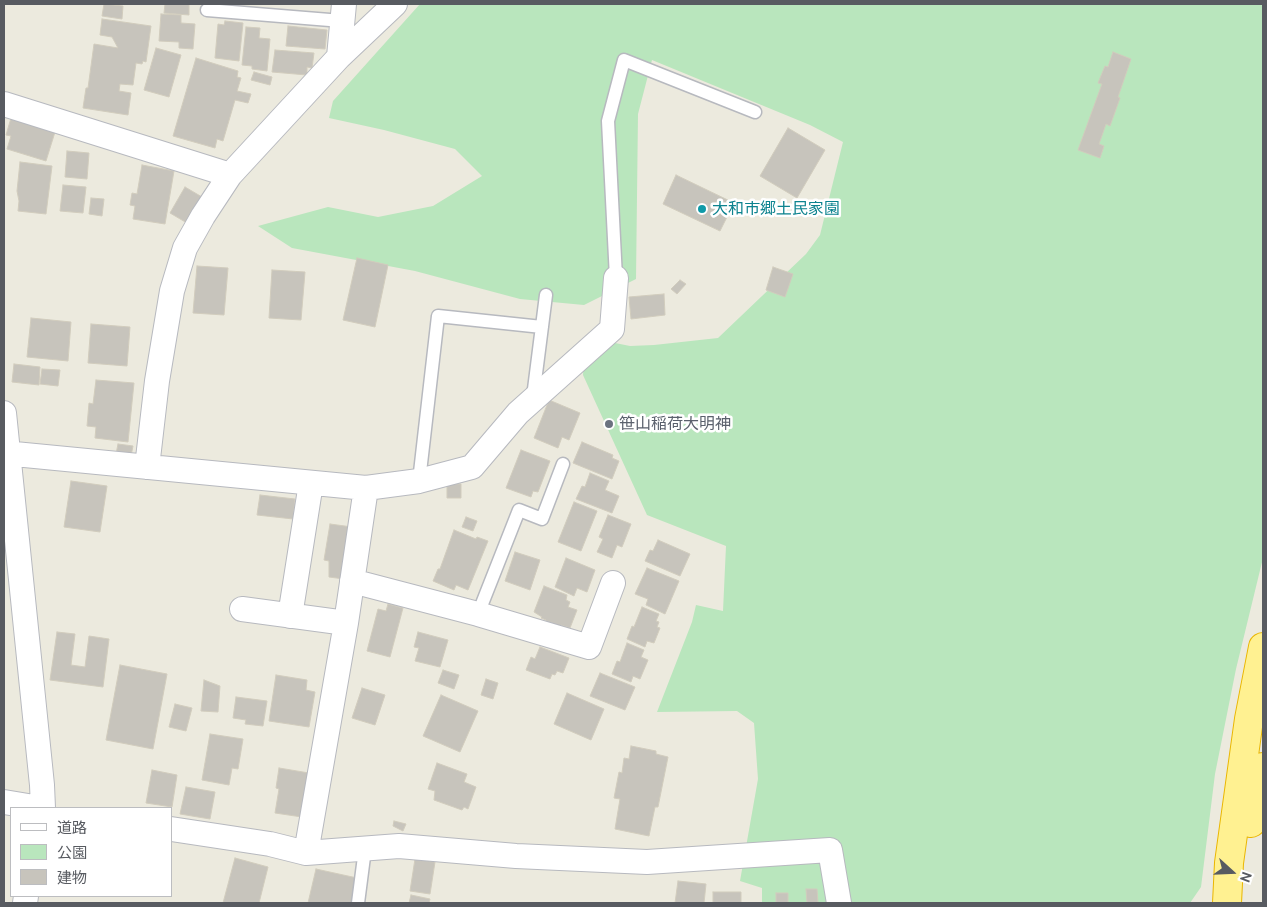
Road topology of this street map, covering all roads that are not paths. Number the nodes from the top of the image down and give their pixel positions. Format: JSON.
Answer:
{"nodes":[{"id":1,"x":395,"y":4,"type":"edge"},
{"id":2,"x":207,"y":10,"type":"dead end"},
{"id":3,"x":343,"y":12,"type":"edge"},
{"id":4,"x":339,"y":57,"type":"junction"},
{"id":5,"x":4,"y":104,"type":"edge"},
{"id":6,"x":755,"y":112,"type":"dead end"},
{"id":7,"x":230,"y":176,"type":"junction"},
{"id":8,"x":616,"y":278,"type":"joint"},
{"id":9,"x":546,"y":295,"type":"dead end"},
{"id":10,"x":542,"y":327,"type":"junction"},
{"id":11,"x":533,"y":400,"type":"junction"},
{"id":12,"x":4,"y":413,"type":"edge"},
{"id":13,"x":6,"y":453,"type":"edge"},
{"id":14,"x":563,"y":464,"type":"dead end"},
{"id":15,"x":147,"y":467,"type":"junction"},
{"id":16,"x":419,"y":481,"type":"junction"},
{"id":17,"x":311,"y":483,"type":"junction"},
{"id":18,"x":366,"y":488,"type":"junction"},
{"id":19,"x":352,"y":580,"type":"junction"},
{"id":20,"x":613,"y":584,"type":"dead end"},
{"id":21,"x":242,"y":609,"type":"dead end"},
{"id":22,"x":478,"y":614,"type":"junction"},
{"id":23,"x":290,"y":616,"type":"junction"},
{"id":24,"x":346,"y":623,"type":"junction"},
{"id":25,"x":1263,"y":647,"type":"edge"},
{"id":26,"x":1263,"y":767,"type":"edge"},
{"id":27,"x":4,"y":802,"type":"edge"},
{"id":28,"x":35,"y":807,"type":"edge"},
{"id":29,"x":41,"y":807,"type":"edge"},
{"id":30,"x":172,"y":829,"type":"edge"},
{"id":31,"x":365,"y":849,"type":"junction"},
{"id":32,"x":306,"y":853,"type":"junction"},
{"id":33,"x":1236,"y":864,"type":"junction"},
{"id":34,"x":358,"y":903,"type":"edge"},
{"id":35,"x":839,"y":903,"type":"edge"},
{"id":36,"x":1227,"y":903,"type":"edge"},
{"id":37,"x":1236,"y":903,"type":"edge"}],
"edges":[{"from":1,"to":4,"type":"street"},
{"from":2,"to":3,"type":"lane"},
{"from":3,"to":4,"type":"street"},
{"from":4,"to":7,"type":"street"},
{"from":5,"to":7,"type":"street"},
{"from":6,"to":8,"type":"lane"},
{"from":7,"to":15,"type":"street"},
{"from":8,"to":11,"type":"street"},
{"from":9,"to":10,"type":"lane"},
{"from":10,"to":11,"type":"lane"},
{"from":10,"to":16,"type":"lane"},
{"from":11,"to":16,"type":"street"},
{"from":12,"to":13,"type":"street"},
{"from":13,"to":15,"type":"street"},
{"from":13,"to":29,"type":"street"},
{"from":14,"to":22,"type":"lane"},
{"from":15,"to":17,"type":"street"},
{"from":16,"to":18,"type":"street"},
{"from":17,"to":18,"type":"street"},
{"from":17,"to":23,"type":"street"},
{"from":18,"to":19,"type":"street"},
{"from":19,"to":22,"type":"street"},
{"from":19,"to":24,"type":"street"},
{"from":20,"to":22,"type":"street"},
{"from":21,"to":23,"type":"street"},
{"from":23,"to":24,"type":"street"},
{"from":24,"to":32,"type":"street"},
{"from":25,"to":33,"type":"highway"},
{"from":26,"to":33,"type":"highway"},
{"from":27,"to":28,"type":"street"},
{"from":30,"to":32,"type":"street"},
{"from":31,"to":32,"type":"street"},
{"from":31,"to":34,"type":"lane"},
{"from":31,"to":35,"type":"street"},
{"from":33,"to":36,"type":"highway"},
{"from":33,"to":37,"type":"highway"}]}
